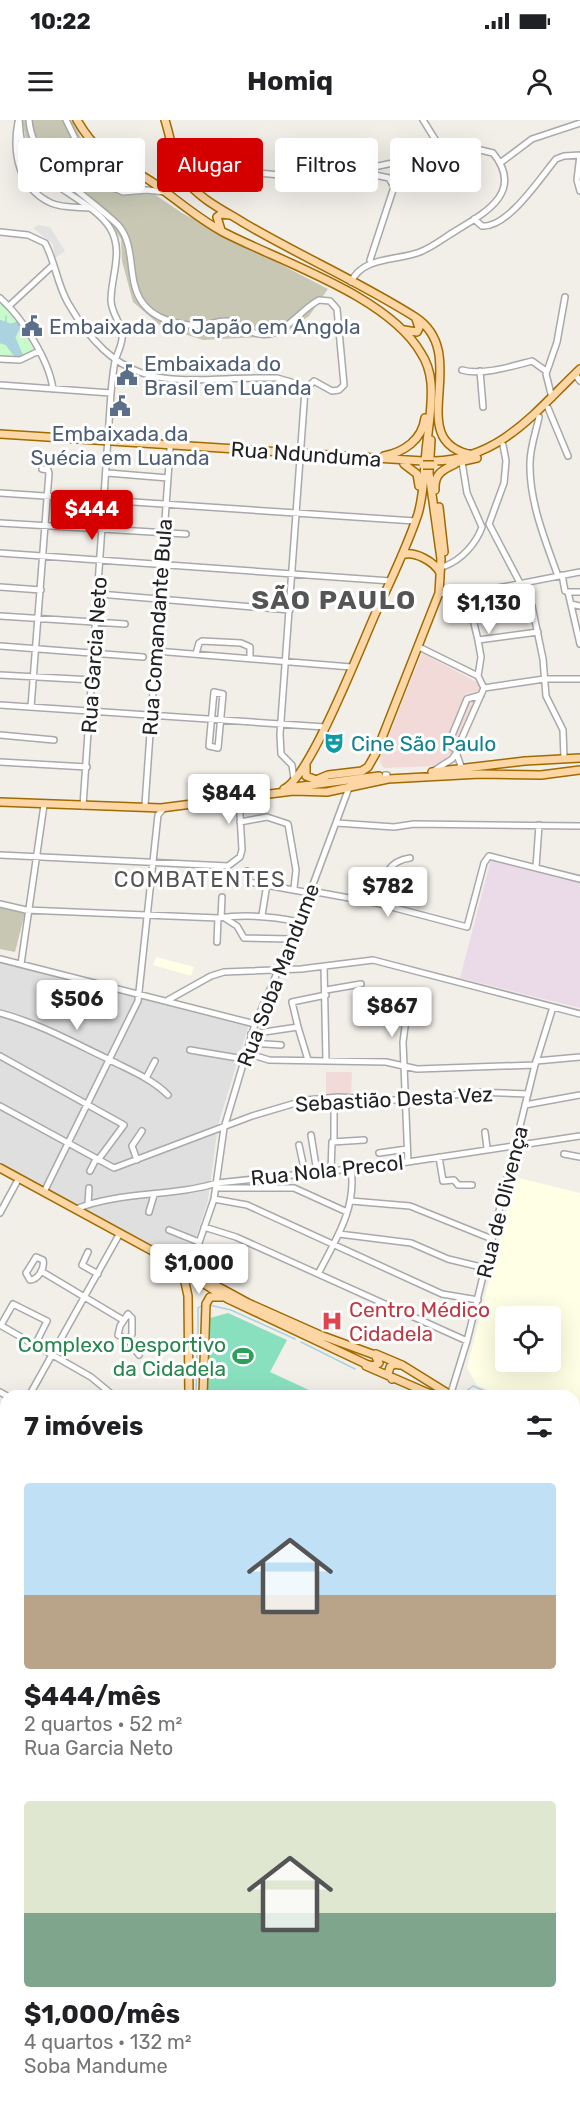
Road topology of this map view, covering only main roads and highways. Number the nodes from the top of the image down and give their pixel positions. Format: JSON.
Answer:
{"nodes":[{"id":1,"x":77,"y":120,"type":"edge"},
{"id":2,"x":165,"y":120,"type":"edge"},
{"id":3,"x":232,"y":216,"type":"junction"},
{"id":4,"x":222,"y":231,"type":"junction"},
{"id":5,"x":415,"y":317,"type":"junction"},
{"id":6,"x":406,"y":333,"type":"junction"},
{"id":7,"x":440,"y":369,"type":"junction"},
{"id":8,"x":580,"y":369,"type":"edge"},
{"id":9,"x":579,"y":377,"type":"edge"},
{"id":10,"x":0,"y":436,"type":"edge"},
{"id":11,"x":109,"y":443,"type":"junction"},
{"id":12,"x":301,"y":456,"type":"junction"},
{"id":13,"x":372,"y":458,"type":"junction"},
{"id":14,"x":474,"y":458,"type":"junction"},
{"id":15,"x":423,"y":463,"type":"junction"},
{"id":16,"x":434,"y":463,"type":"junction"},
{"id":17,"x":460,"y":463,"type":"junction"},
{"id":18,"x":404,"y":464,"type":"junction"},
{"id":19,"x":415,"y":522,"type":"junction"},
{"id":20,"x":407,"y":544,"type":"junction"},
{"id":21,"x":402,"y":555,"type":"junction"},
{"id":22,"x":443,"y":557,"type":"junction"},
{"id":23,"x":441,"y":576,"type":"junction"},
{"id":24,"x":439,"y":589,"type":"junction"},
{"id":25,"x":376,"y":753,"type":"junction"},
{"id":26,"x":580,"y":758,"type":"edge"},
{"id":27,"x":553,"y":759,"type":"junction"},
{"id":28,"x":307,"y":761,"type":"junction"},
{"id":29,"x":525,"y":761,"type":"junction"},
{"id":30,"x":580,"y":770,"type":"edge"},
{"id":31,"x":556,"y":772,"type":"junction"},
{"id":32,"x":386,"y":775,"type":"junction"},
{"id":33,"x":526,"y":775,"type":"junction"},
{"id":34,"x":284,"y":789,"type":"junction"},
{"id":35,"x":0,"y":802,"type":"edge"},
{"id":36,"x":143,"y":806,"type":"junction"},
{"id":37,"x":0,"y":1168,"type":"edge"},
{"id":38,"x":185,"y":1272,"type":"junction"},
{"id":39,"x":228,"y":1299,"type":"junction"},
{"id":40,"x":190,"y":1341,"type":"junction"},
{"id":41,"x":204,"y":1342,"type":"junction"},
{"id":42,"x":356,"y":1348,"type":"junction"},
{"id":43,"x":348,"y":1355,"type":"junction"},
{"id":44,"x":402,"y":1365,"type":"junction"},
{"id":45,"x":393,"y":1380,"type":"junction"},
{"id":46,"x":189,"y":1390,"type":"edge"},
{"id":47,"x":203,"y":1390,"type":"edge"},
{"id":48,"x":419,"y":1390,"type":"edge"},
{"id":49,"x":442,"y":1390,"type":"edge"}],
"edges":[{"from":1,"to":4,"type":"main road"},
{"from":2,"to":3,"type":"main road"},
{"from":3,"to":4,"type":"main road"},
{"from":3,"to":5,"type":"main road"},
{"from":4,"to":6,"type":"main road"},
{"from":5,"to":6,"type":"main road"},
{"from":5,"to":7,"type":"main road"},
{"from":6,"to":13,"type":"main road"},
{"from":6,"to":19,"type":"main road"},
{"from":7,"to":14,"type":"main road"},
{"from":7,"to":22,"type":"main road"},
{"from":8,"to":14,"type":"main road","name":"Rua Ndunduma"},
{"from":9,"to":14,"type":"main road"},
{"from":10,"to":11,"type":"main road","name":"Rua Ndunduma"},
{"from":11,"to":12,"type":"main road","name":"Rua Ndunduma"},
{"from":11,"to":12,"type":"main road","name":"Rua Ndunduma"},
{"from":12,"to":13,"type":"main road","name":"Rua Ndunduma"},
{"from":12,"to":18,"type":"main road","name":"Rua Ndunduma"},
{"from":13,"to":15,"type":"main road","name":"Rua Ndunduma"},
{"from":14,"to":16,"type":"main road","name":"Rua Ndunduma"},
{"from":14,"to":17,"type":"main road","name":"Rua Ndunduma"},
{"from":15,"to":16,"type":"main road","name":"Rua Ndunduma","bridge":true},
{"from":15,"to":18,"type":"main road","name":"Rua Ndunduma"},
{"from":16,"to":17,"type":"main road","name":"Rua Ndunduma"},
{"from":17,"to":22,"type":"main road"},
{"from":18,"to":19,"type":"main road"},
{"from":19,"to":20,"type":"main road"},
{"from":20,"to":21,"type":"main road"},
{"from":20,"to":22,"type":"main road"},
{"from":21,"to":23,"type":"main road"},
{"from":21,"to":28,"type":"main road"},
{"from":22,"to":23,"type":"main road"},
{"from":22,"to":24,"type":"main road"},
{"from":23,"to":24,"type":"main road"},
{"from":24,"to":25,"type":"main road"},
{"from":25,"to":28,"type":"main road"},
{"from":25,"to":32,"type":"main road"},
{"from":26,"to":27,"type":"main road"},
{"from":27,"to":29,"type":"main road"},
{"from":27,"to":31,"type":"main road"},
{"from":28,"to":34,"type":"main road"},
{"from":29,"to":32,"type":"main road"},
{"from":29,"to":33,"type":"main road"},
{"from":30,"to":31,"type":"main road"},
{"from":31,"to":33,"type":"main road"},
{"from":32,"to":34,"type":"main road"},
{"from":33,"to":36,"type":"main road"},
{"from":34,"to":36,"type":"main road"},
{"from":35,"to":36,"type":"main road"},
{"from":37,"to":38,"type":"main road"},
{"from":38,"to":39,"type":"main road"},
{"from":38,"to":40,"type":"main road"},
{"from":38,"to":42,"type":"main road"},
{"from":39,"to":41,"type":"main road"},
{"from":39,"to":43,"type":"main road"},
{"from":40,"to":41,"type":"main road"},
{"from":40,"to":46,"type":"main road"},
{"from":41,"to":47,"type":"main road"},
{"from":42,"to":43,"type":"main road"},
{"from":42,"to":44,"type":"main road"},
{"from":43,"to":45,"type":"main road"},
{"from":44,"to":45,"type":"main road"},
{"from":44,"to":49,"type":"main road"},
{"from":45,"to":48,"type":"main road"}]}
